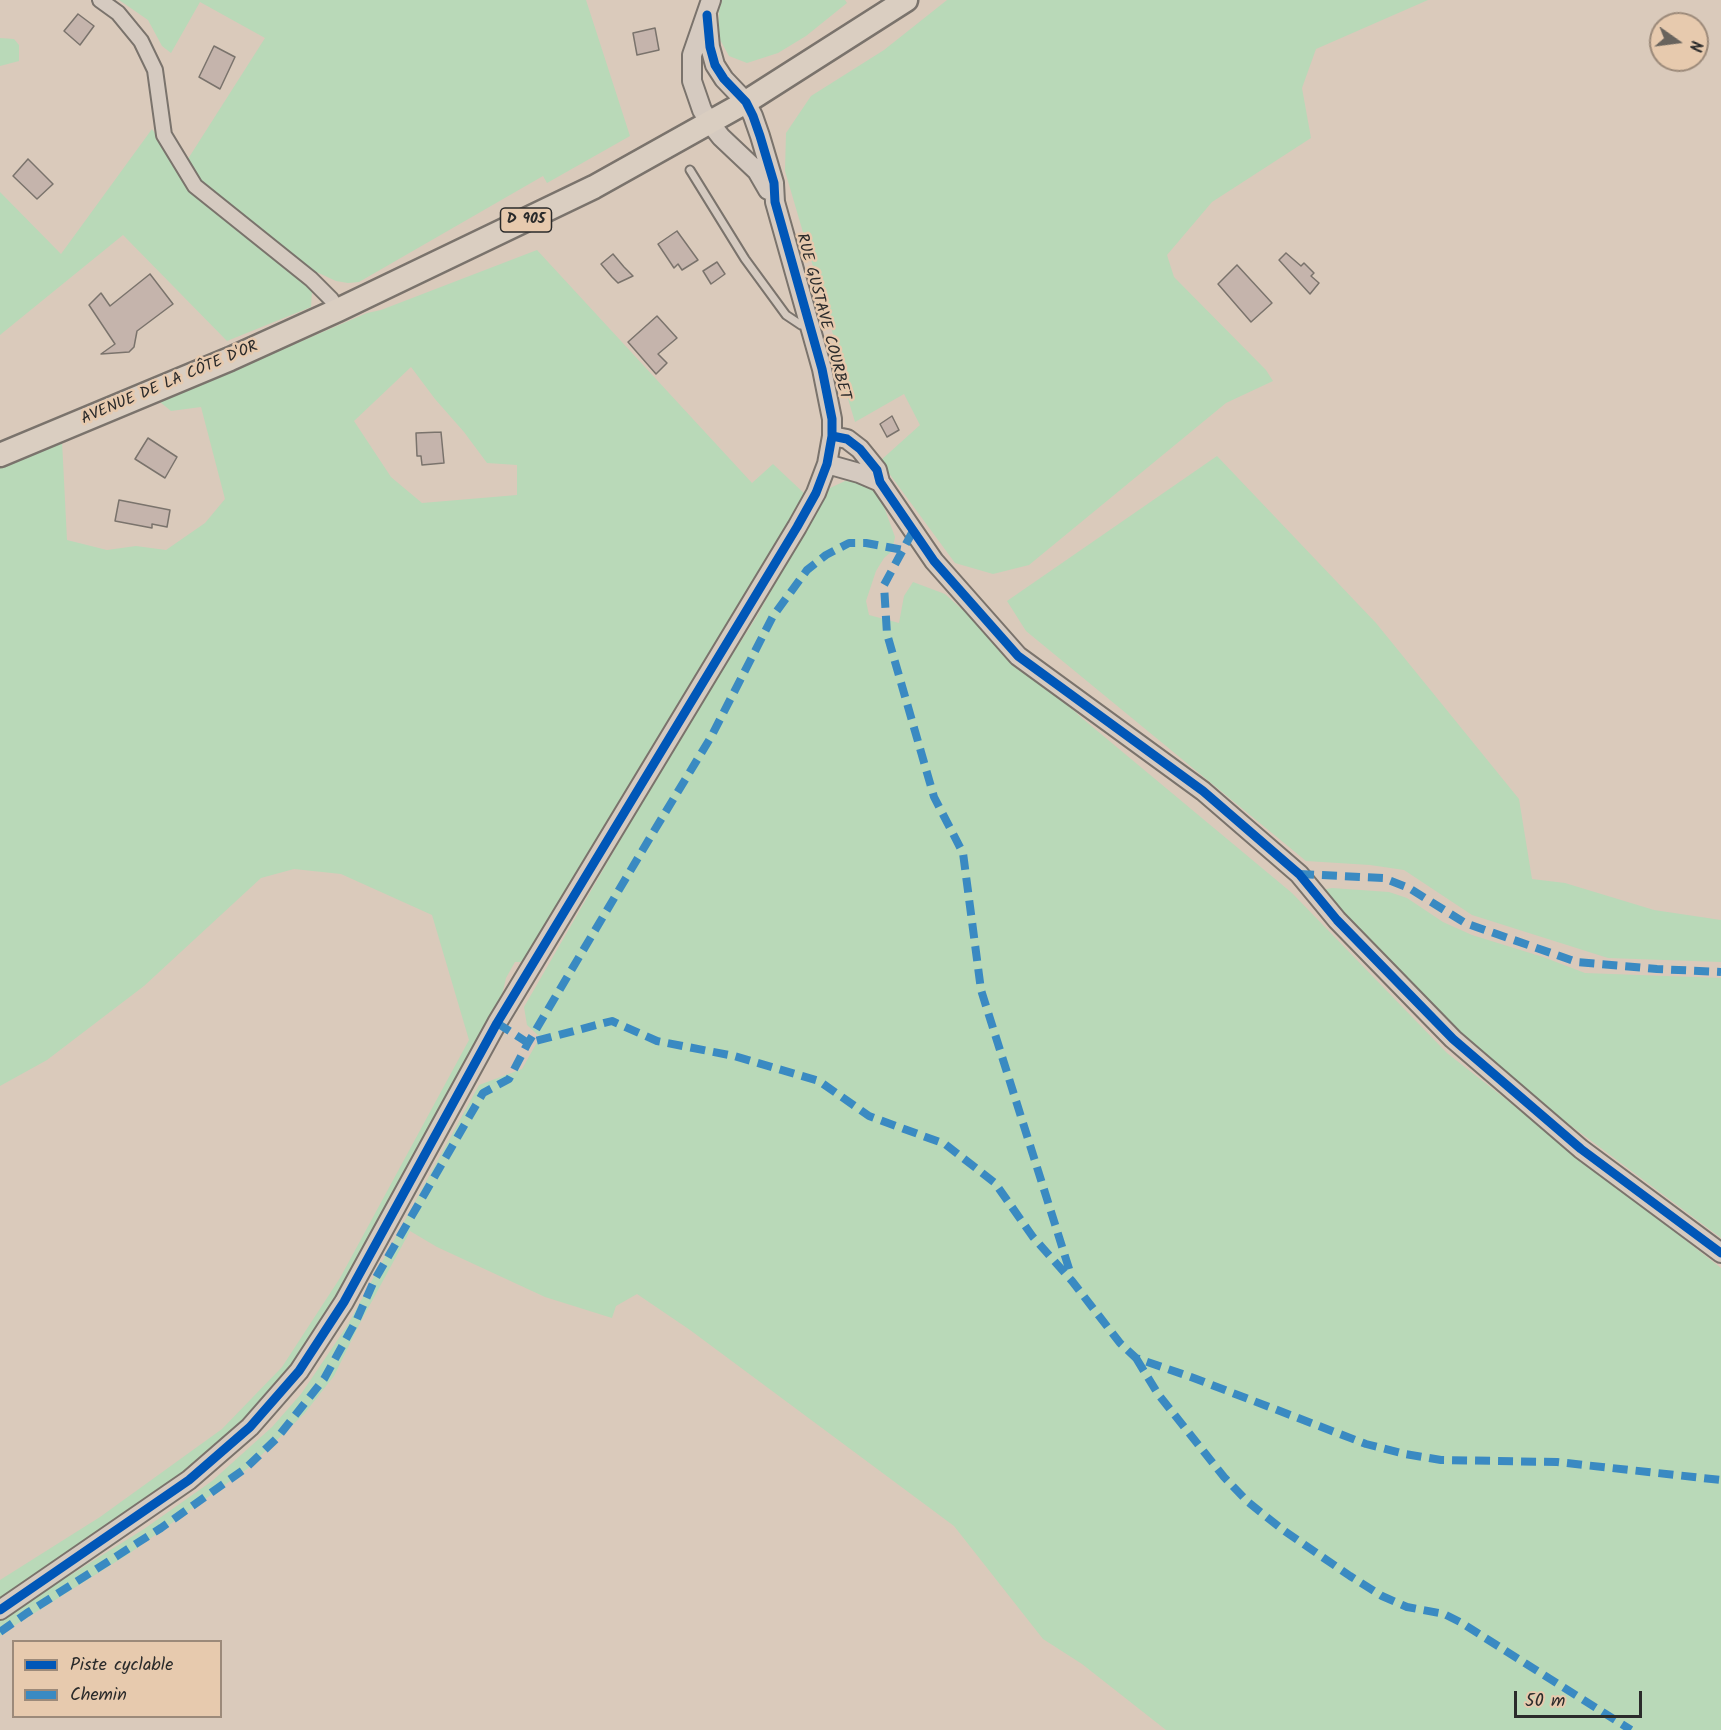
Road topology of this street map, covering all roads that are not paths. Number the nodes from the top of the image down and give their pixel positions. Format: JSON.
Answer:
{"nodes":[{"id":1,"x":100,"y":0,"type":"edge"},
{"id":2,"x":906,"y":0,"type":"edge"},
{"id":3,"x":709,"y":7,"type":"edge"},
{"id":4,"x":746,"y":102,"type":"junction"},
{"id":5,"x":710,"y":123,"type":"junction"},
{"id":6,"x":690,"y":170,"type":"dead end"},
{"id":7,"x":776,"y":202,"type":"junction"},
{"id":8,"x":338,"y":310,"type":"junction"},
{"id":9,"x":810,"y":325,"type":"junction"},
{"id":10,"x":832,"y":436,"type":"junction"},
{"id":11,"x":0,"y":454,"type":"edge"},
{"id":12,"x":827,"y":464,"type":"junction"},
{"id":13,"x":880,"y":482,"type":"junction"},
{"id":14,"x":1721,"y":1253,"type":"edge"},
{"id":15,"x":0,"y":1610,"type":"edge"}],
"edges":[{"from":1,"to":8,"type":"street"},
{"from":2,"to":4,"type":"main road","number":"D 905"},
{"from":3,"to":4,"type":"street"},
{"from":3,"to":5,"type":"street","name":"RUE GUSTAVE COURBET"},
{"from":4,"to":5,"type":"main road","number":"D 905"},
{"from":4,"to":7,"type":"street","name":"RUE GUSTAVE COURBET"},
{"from":5,"to":7,"type":"street","name":"RUE GUSTAVE COURBET"},
{"from":5,"to":8,"type":"main road","number":"D 905"},
{"from":6,"to":9,"type":"lane"},
{"from":7,"to":9,"type":"street","name":"RUE GUSTAVE COURBET"},
{"from":8,"to":11,"type":"main road","name":"AVENUE DE LA CÔTE D'OR","number":"D 905"},
{"from":9,"to":10,"type":"street","name":"RUE GUSTAVE COURBET"},
{"from":10,"to":12,"type":"street","name":"RUE GUSTAVE COURBET"},
{"from":10,"to":13,"type":"street"},
{"from":12,"to":13,"type":"street"},
{"from":12,"to":15,"type":"street","name":"RUE GUSTAVE COURBET"},
{"from":13,"to":14,"type":"street"}]}
